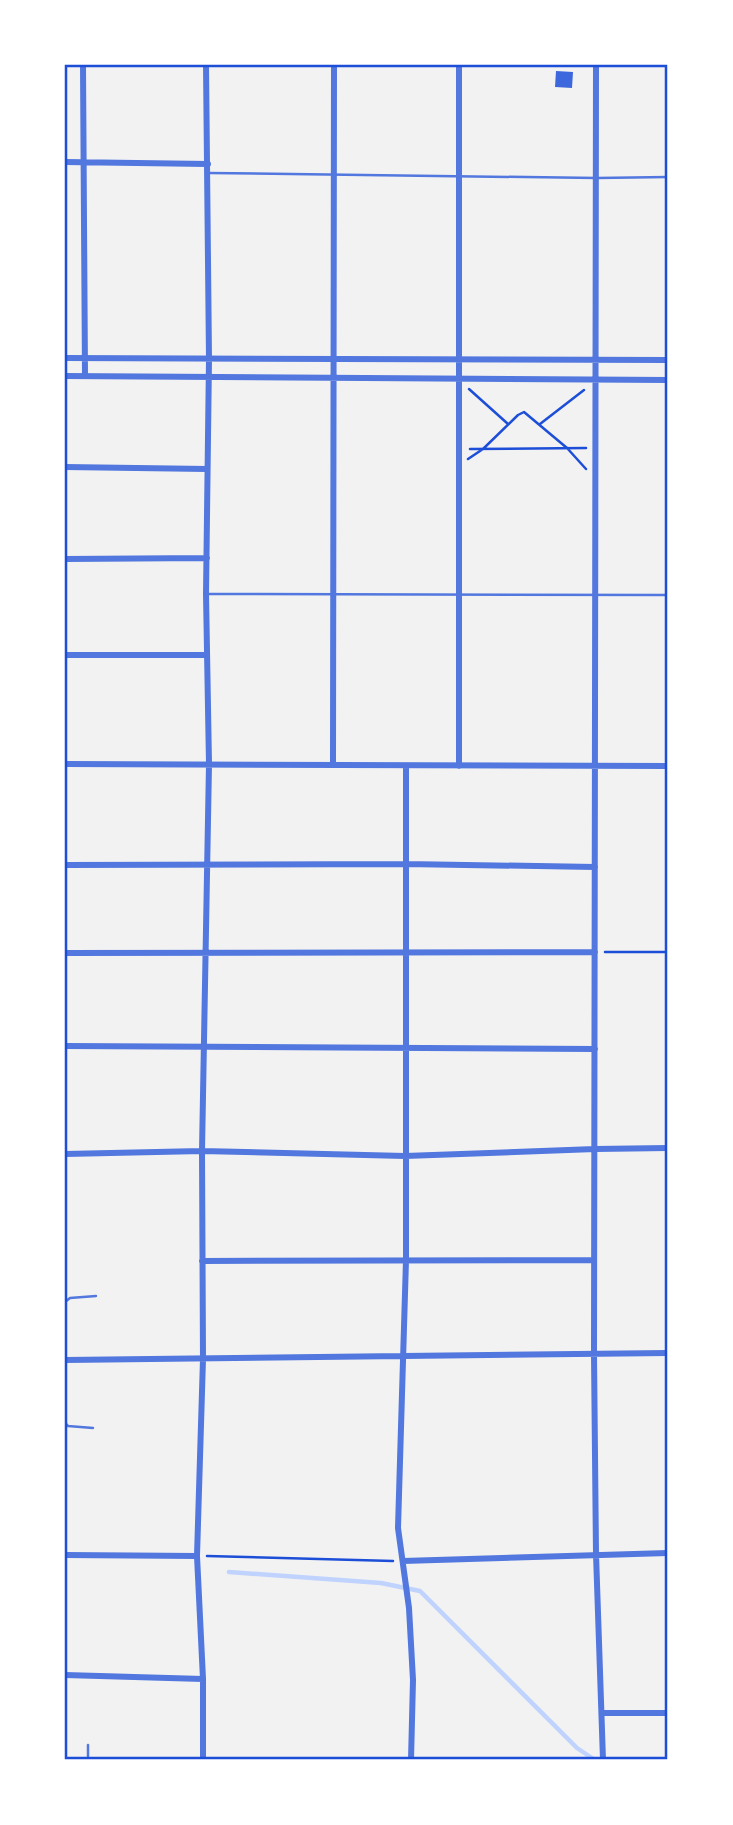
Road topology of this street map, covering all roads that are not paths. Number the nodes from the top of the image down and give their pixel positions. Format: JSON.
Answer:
{"nodes":[{"id":1,"x":83,"y":65,"type":"edge"},
{"id":2,"x":206,"y":65,"type":"edge"},
{"id":3,"x":334,"y":65,"type":"edge"},
{"id":4,"x":459,"y":65,"type":"edge"},
{"id":5,"x":596,"y":65,"type":"edge"},
{"id":6,"x":65,"y":162,"type":"edge"},
{"id":7,"x":82,"y":162,"type":"junction"},
{"id":8,"x":208,"y":164,"type":"junction"},
{"id":9,"x":206,"y":173,"type":"junction"},
{"id":10,"x":334,"y":175,"type":"junction"},
{"id":11,"x":459,"y":177,"type":"junction"},
{"id":12,"x":668,"y":177,"type":"edge"},
{"id":13,"x":597,"y":178,"type":"junction"},
{"id":14,"x":65,"y":358,"type":"edge"},
{"id":15,"x":85,"y":358,"type":"junction"},
{"id":16,"x":209,"y":359,"type":"junction"},
{"id":17,"x":334,"y":359,"type":"junction"},
{"id":18,"x":459,"y":360,"type":"junction"},
{"id":19,"x":596,"y":360,"type":"junction"},
{"id":20,"x":668,"y":360,"type":"edge"},
{"id":21,"x":65,"y":376,"type":"edge"},
{"id":22,"x":85,"y":376,"type":"junction"},
{"id":23,"x":208,"y":377,"type":"junction"},
{"id":24,"x":334,"y":378,"type":"junction"},
{"id":25,"x":459,"y":380,"type":"junction"},
{"id":26,"x":668,"y":380,"type":"edge"},
{"id":27,"x":596,"y":381,"type":"junction"},
{"id":28,"x":65,"y":467,"type":"edge"},
{"id":29,"x":207,"y":469,"type":"junction"},
{"id":30,"x":207,"y":558,"type":"junction"},
{"id":31,"x":65,"y":559,"type":"edge"},
{"id":32,"x":206,"y":594,"type":"junction"},
{"id":33,"x":668,"y":594,"type":"edge"},
{"id":34,"x":459,"y":595,"type":"junction"},
{"id":35,"x":596,"y":595,"type":"junction"},
{"id":36,"x":334,"y":596,"type":"junction"},
{"id":37,"x":65,"y":655,"type":"edge"},
{"id":38,"x":207,"y":655,"type":"junction"},
{"id":39,"x":65,"y":764,"type":"edge"},
{"id":40,"x":209,"y":764,"type":"junction"},
{"id":41,"x":334,"y":764,"type":"junction"},
{"id":42,"x":595,"y":765,"type":"junction"},
{"id":43,"x":406,"y":766,"type":"junction"},
{"id":44,"x":459,"y":766,"type":"junction"},
{"id":45,"x":668,"y":766,"type":"edge"},
{"id":46,"x":406,"y":864,"type":"junction"},
{"id":47,"x":65,"y":865,"type":"edge"},
{"id":48,"x":207,"y":867,"type":"junction"},
{"id":49,"x":595,"y":867,"type":"junction"},
{"id":50,"x":595,"y":952,"type":"junction"},
{"id":51,"x":65,"y":953,"type":"edge"},
{"id":52,"x":407,"y":953,"type":"junction"},
{"id":53,"x":205,"y":954,"type":"junction"},
{"id":54,"x":65,"y":1046,"type":"edge"},
{"id":55,"x":203,"y":1046,"type":"junction"},
{"id":56,"x":406,"y":1048,"type":"junction"},
{"id":57,"x":594,"y":1049,"type":"junction"},
{"id":58,"x":668,"y":1148,"type":"edge"},
{"id":59,"x":595,"y":1149,"type":"junction"},
{"id":60,"x":201,"y":1151,"type":"junction"},
{"id":61,"x":65,"y":1154,"type":"edge"},
{"id":62,"x":405,"y":1156,"type":"junction"},
{"id":63,"x":406,"y":1260,"type":"junction"},
{"id":64,"x":594,"y":1260,"type":"junction"},
{"id":65,"x":202,"y":1261,"type":"junction"},
{"id":66,"x":96,"y":1296,"type":"dead end"},
{"id":67,"x":65,"y":1302,"type":"edge"},
{"id":68,"x":668,"y":1353,"type":"edge"},
{"id":69,"x":594,"y":1355,"type":"junction"},
{"id":70,"x":402,"y":1357,"type":"junction"},
{"id":71,"x":203,"y":1359,"type":"junction"},
{"id":72,"x":65,"y":1360,"type":"edge"},
{"id":73,"x":65,"y":1423,"type":"edge"},
{"id":74,"x":93,"y":1428,"type":"dead end"},
{"id":75,"x":668,"y":1553,"type":"edge"},
{"id":76,"x":596,"y":1554,"type":"junction"},
{"id":77,"x":65,"y":1555,"type":"edge"},
{"id":78,"x":197,"y":1556,"type":"junction"},
{"id":79,"x":403,"y":1561,"type":"junction"},
{"id":80,"x":65,"y":1675,"type":"edge"},
{"id":81,"x":203,"y":1679,"type":"junction"},
{"id":82,"x":602,"y":1713,"type":"junction"},
{"id":83,"x":668,"y":1713,"type":"edge"},
{"id":84,"x":88,"y":1745,"type":"dead end"},
{"id":85,"x":88,"y":1760,"type":"edge"},
{"id":86,"x":203,"y":1760,"type":"edge"},
{"id":87,"x":411,"y":1760,"type":"edge"},
{"id":88,"x":603,"y":1760,"type":"edge"}],
"edges":[{"from":1,"to":7,"type":"street"},
{"from":2,"to":8,"type":"street"},
{"from":3,"to":10,"type":"street"},
{"from":4,"to":11,"type":"street"},
{"from":5,"to":13,"type":"street"},
{"from":6,"to":7,"type":"street"},
{"from":7,"to":8,"type":"street"},
{"from":7,"to":15,"type":"street"},
{"from":8,"to":9,"type":"street"},
{"from":9,"to":10,"type":"lane"},
{"from":9,"to":16,"type":"street"},
{"from":10,"to":11,"type":"lane"},
{"from":10,"to":17,"type":"street"},
{"from":11,"to":13,"type":"lane"},
{"from":11,"to":18,"type":"street"},
{"from":12,"to":13,"type":"lane"},
{"from":13,"to":19,"type":"street"},
{"from":14,"to":15,"type":"street"},
{"from":15,"to":16,"type":"street"},
{"from":15,"to":22,"type":"street"},
{"from":16,"to":17,"type":"street"},
{"from":16,"to":23,"type":"street"},
{"from":17,"to":18,"type":"street"},
{"from":17,"to":24,"type":"street"},
{"from":18,"to":19,"type":"street"},
{"from":18,"to":25,"type":"street"},
{"from":19,"to":20,"type":"street"},
{"from":19,"to":27,"type":"street"},
{"from":21,"to":22,"type":"street"},
{"from":22,"to":23,"type":"street"},
{"from":23,"to":24,"type":"street"},
{"from":23,"to":29,"type":"street"},
{"from":24,"to":25,"type":"street"},
{"from":24,"to":36,"type":"street"},
{"from":25,"to":27,"type":"street"},
{"from":25,"to":34,"type":"street"},
{"from":26,"to":27,"type":"street"},
{"from":27,"to":35,"type":"street"},
{"from":28,"to":29,"type":"street"},
{"from":29,"to":30,"type":"street"},
{"from":30,"to":31,"type":"street"},
{"from":30,"to":32,"type":"street"},
{"from":32,"to":36,"type":"lane"},
{"from":32,"to":38,"type":"street"},
{"from":33,"to":35,"type":"lane"},
{"from":34,"to":35,"type":"lane"},
{"from":34,"to":36,"type":"lane"},
{"from":34,"to":44,"type":"street"},
{"from":35,"to":42,"type":"street"},
{"from":36,"to":41,"type":"street"},
{"from":37,"to":38,"type":"street"},
{"from":38,"to":40,"type":"street"},
{"from":39,"to":40,"type":"street"},
{"from":40,"to":41,"type":"street"},
{"from":40,"to":48,"type":"street"},
{"from":41,"to":43,"type":"street"},
{"from":42,"to":44,"type":"street"},
{"from":42,"to":45,"type":"street"},
{"from":42,"to":49,"type":"street"},
{"from":43,"to":44,"type":"street"},
{"from":43,"to":46,"type":"street"},
{"from":46,"to":48,"type":"street"},
{"from":46,"to":49,"type":"street"},
{"from":46,"to":52,"type":"street"},
{"from":47,"to":48,"type":"street"},
{"from":48,"to":53,"type":"street"},
{"from":49,"to":50,"type":"street"},
{"from":50,"to":52,"type":"street"},
{"from":50,"to":57,"type":"street"},
{"from":51,"to":53,"type":"street"},
{"from":52,"to":53,"type":"street"},
{"from":52,"to":56,"type":"street"},
{"from":53,"to":55,"type":"street"},
{"from":54,"to":55,"type":"street"},
{"from":55,"to":56,"type":"street"},
{"from":55,"to":60,"type":"street"},
{"from":56,"to":57,"type":"street"},
{"from":56,"to":62,"type":"street"},
{"from":57,"to":59,"type":"street"},
{"from":58,"to":59,"type":"street"},
{"from":59,"to":62,"type":"street"},
{"from":59,"to":64,"type":"street"},
{"from":60,"to":61,"type":"street"},
{"from":60,"to":62,"type":"street"},
{"from":60,"to":65,"type":"street"},
{"from":62,"to":63,"type":"street"},
{"from":63,"to":64,"type":"street"},
{"from":63,"to":65,"type":"street"},
{"from":63,"to":70,"type":"street"},
{"from":64,"to":69,"type":"street"},
{"from":65,"to":71,"type":"street"},
{"from":66,"to":67,"type":"lane"},
{"from":68,"to":69,"type":"street"},
{"from":69,"to":70,"type":"street"},
{"from":69,"to":76,"type":"street"},
{"from":70,"to":71,"type":"street"},
{"from":70,"to":79,"type":"street"},
{"from":71,"to":72,"type":"street"},
{"from":71,"to":78,"type":"street"},
{"from":73,"to":74,"type":"lane"},
{"from":75,"to":76,"type":"street"},
{"from":76,"to":79,"type":"street"},
{"from":76,"to":82,"type":"street"},
{"from":77,"to":78,"type":"street"},
{"from":78,"to":81,"type":"street"},
{"from":79,"to":87,"type":"street"},
{"from":80,"to":81,"type":"street"},
{"from":81,"to":86,"type":"street"},
{"from":82,"to":83,"type":"street"},
{"from":82,"to":88,"type":"street"},
{"from":84,"to":85,"type":"lane"}]}
